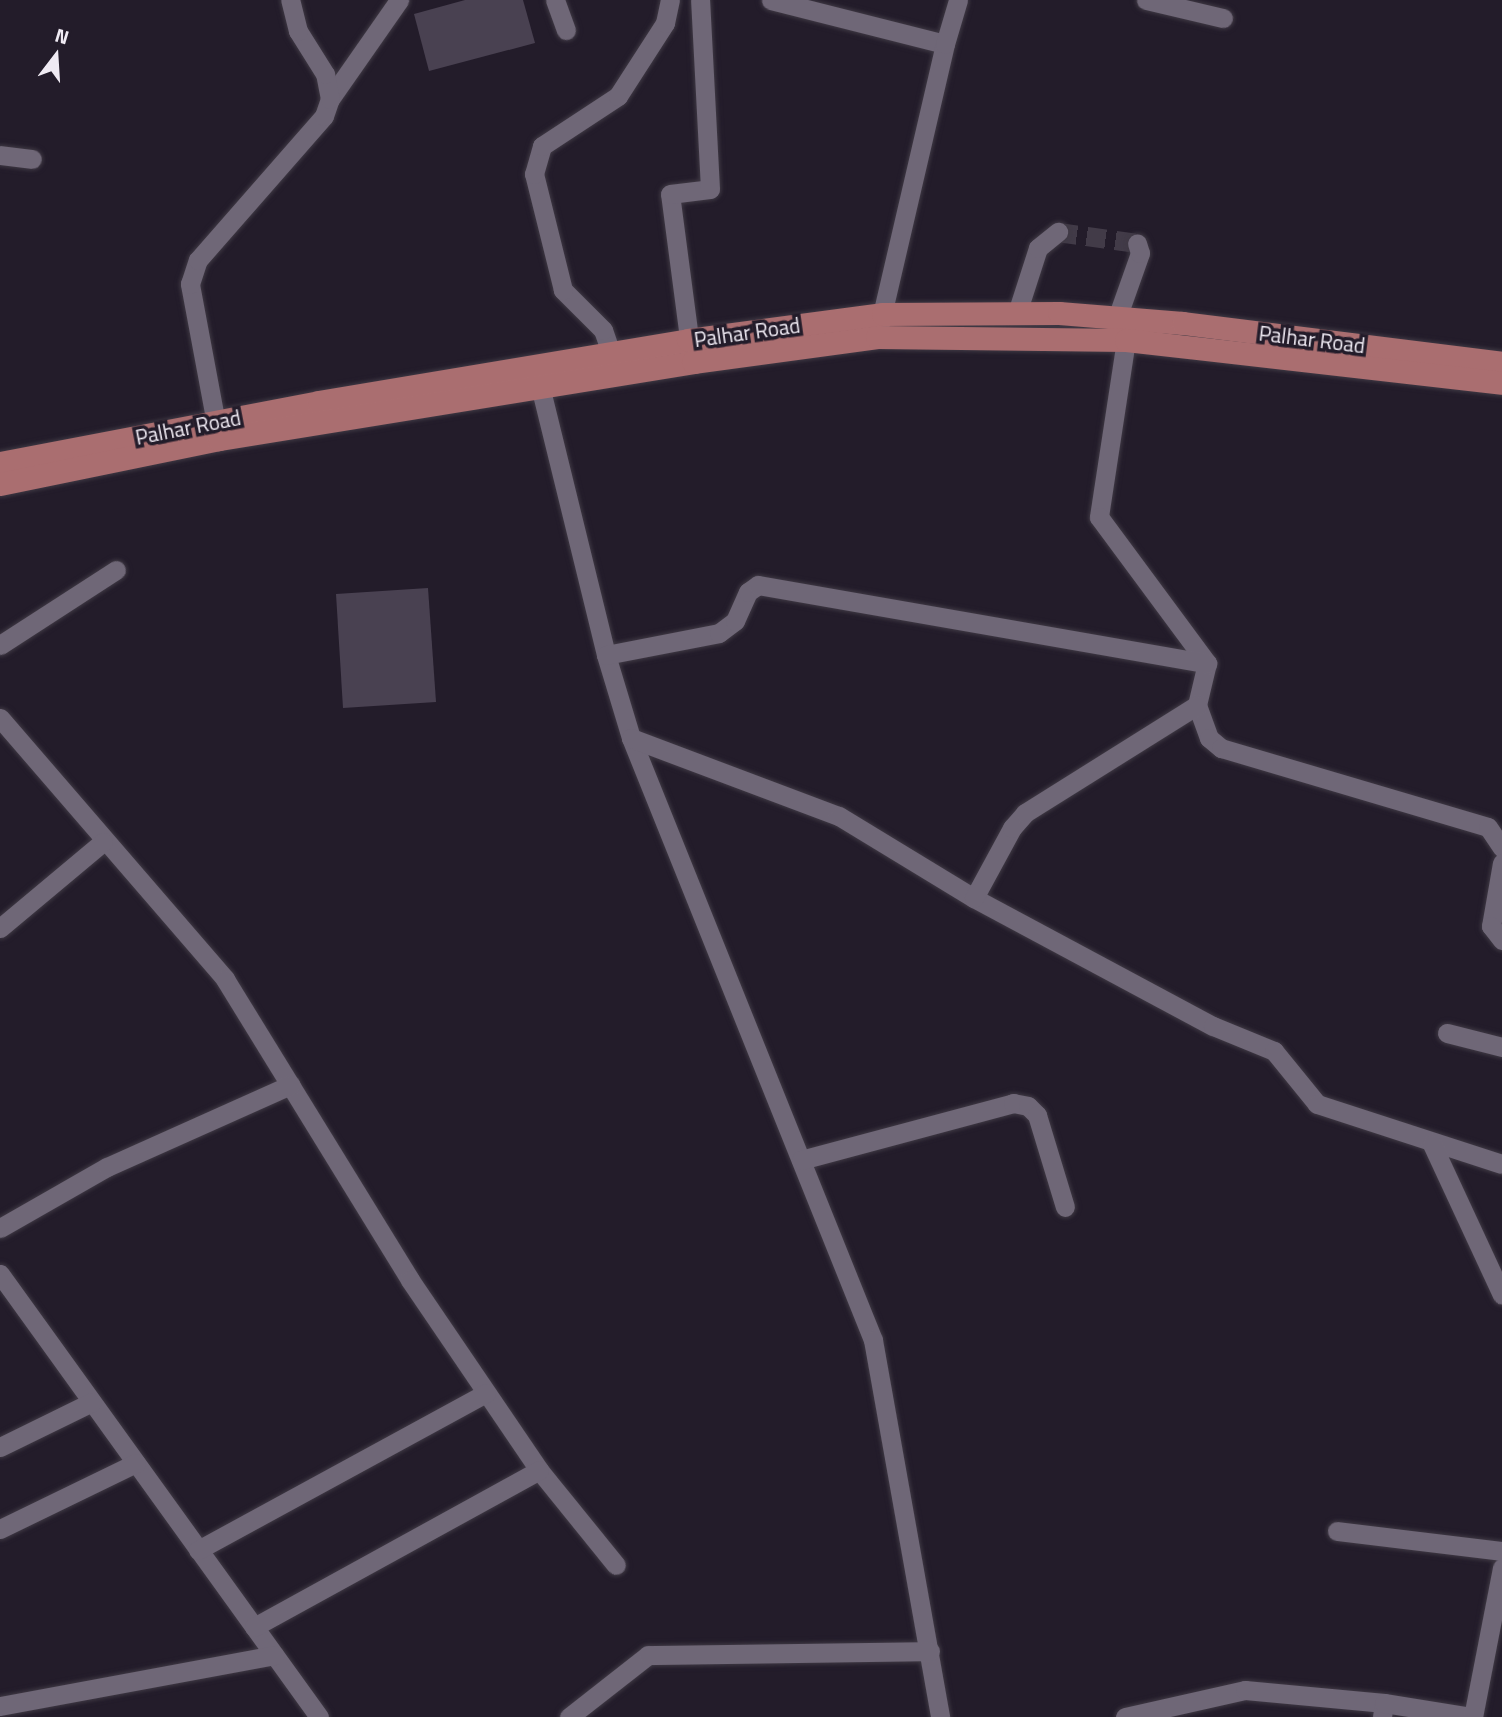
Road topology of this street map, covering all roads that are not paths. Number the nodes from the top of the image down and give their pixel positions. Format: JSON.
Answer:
{"nodes":[{"id":1,"x":290,"y":0,"type":"edge"},
{"id":2,"x":399,"y":0,"type":"edge"},
{"id":3,"x":555,"y":0,"type":"edge"},
{"id":4,"x":670,"y":0,"type":"edge"},
{"id":5,"x":700,"y":0,"type":"edge"},
{"id":6,"x":771,"y":0,"type":"edge"},
{"id":7,"x":958,"y":0,"type":"edge"},
{"id":8,"x":1146,"y":0,"type":"edge"},
{"id":9,"x":1223,"y":18,"type":"dead end"},
{"id":10,"x":566,"y":30,"type":"dead end"},
{"id":11,"x":945,"y":44,"type":"junction"},
{"id":12,"x":330,"y":99,"type":"junction"},
{"id":13,"x":0,"y":155,"type":"edge"},
{"id":14,"x":32,"y":159,"type":"dead end"},
{"id":15,"x":1058,"y":232,"type":"dead end"},
{"id":16,"x":1137,"y":243,"type":"dead end"},
{"id":17,"x":1017,"y":313,"type":"junction"},
{"id":18,"x":883,"y":314,"type":"junction"},
{"id":19,"x":1117,"y":318,"type":"junction"},
{"id":20,"x":877,"y":337,"type":"junction"},
{"id":21,"x":1126,"y":341,"type":"junction"},
{"id":22,"x":690,"y":351,"type":"junction"},
{"id":23,"x":611,"y":353,"type":"junction"},
{"id":24,"x":1502,"y":363,"type":"edge"},
{"id":25,"x":1502,"y":383,"type":"edge"},
{"id":26,"x":541,"y":390,"type":"junction"},
{"id":27,"x":217,"y":430,"type":"junction"},
{"id":28,"x":0,"y":463,"type":"edge"},
{"id":29,"x":0,"y":484,"type":"edge"},
{"id":30,"x":116,"y":570,"type":"dead end"},
{"id":31,"x":0,"y":645,"type":"edge"},
{"id":32,"x":606,"y":655,"type":"junction"},
{"id":33,"x":1207,"y":663,"type":"junction"},
{"id":34,"x":1197,"y":705,"type":"junction"},
{"id":35,"x":0,"y":718,"type":"edge"},
{"id":36,"x":631,"y":738,"type":"junction"},
{"id":37,"x":103,"y":842,"type":"junction"},
{"id":38,"x":1502,"y":848,"type":"edge"},
{"id":39,"x":1502,"y":863,"type":"edge"},
{"id":40,"x":974,"y":898,"type":"junction"},
{"id":41,"x":0,"y":928,"type":"edge"},
{"id":42,"x":1502,"y":940,"type":"edge"},
{"id":43,"x":1447,"y":1032,"type":"dead end"},
{"id":44,"x":1502,"y":1047,"type":"edge"},
{"id":45,"x":290,"y":1086,"type":"junction"},
{"id":46,"x":1432,"y":1144,"type":"junction"},
{"id":47,"x":801,"y":1160,"type":"junction"},
{"id":48,"x":1502,"y":1164,"type":"edge"},
{"id":49,"x":1065,"y":1207,"type":"dead end"},
{"id":50,"x":0,"y":1228,"type":"edge"},
{"id":51,"x":0,"y":1274,"type":"edge"},
{"id":52,"x":1502,"y":1295,"type":"edge"},
{"id":53,"x":486,"y":1393,"type":"junction"},
{"id":54,"x":92,"y":1402,"type":"junction"},
{"id":55,"x":0,"y":1447,"type":"edge"},
{"id":56,"x":136,"y":1464,"type":"junction"},
{"id":57,"x":538,"y":1470,"type":"junction"},
{"id":58,"x":0,"y":1529,"type":"edge"},
{"id":59,"x":1336,"y":1531,"type":"dead end"},
{"id":60,"x":198,"y":1550,"type":"junction"},
{"id":61,"x":1502,"y":1551,"type":"edge"},
{"id":62,"x":616,"y":1565,"type":"dead end"},
{"id":63,"x":1502,"y":1568,"type":"edge"},
{"id":64,"x":254,"y":1627,"type":"junction"},
{"id":65,"x":930,"y":1651,"type":"junction"},
{"id":66,"x":274,"y":1656,"type":"junction"},
{"id":67,"x":0,"y":1706,"type":"edge"},
{"id":68,"x":1383,"y":1710,"type":"edge"},
{"id":69,"x":319,"y":1717,"type":"edge"},
{"id":70,"x":569,"y":1717,"type":"edge"},
{"id":71,"x":940,"y":1717,"type":"edge"},
{"id":72,"x":1125,"y":1717,"type":"edge"},
{"id":73,"x":1472,"y":1717,"type":"edge"}],
"edges":[{"from":1,"to":12,"type":"street"},
{"from":2,"to":12,"type":"street"},
{"from":3,"to":10,"type":"street"},
{"from":4,"to":23,"type":"street"},
{"from":5,"to":22,"type":"street"},
{"from":6,"to":11,"type":"street"},
{"from":7,"to":11,"type":"street"},
{"from":8,"to":9,"type":"street"},
{"from":11,"to":18,"type":"street"},
{"from":12,"to":27,"type":"street"},
{"from":13,"to":14,"type":"street"},
{"from":15,"to":17,"type":"street"},
{"from":16,"to":19,"type":"street"},
{"from":17,"to":18,"type":"main road","name":"Palhar Road"},
{"from":17,"to":19,"type":"main road","name":"Palhar Road"},
{"from":18,"to":20,"type":"street"},
{"from":18,"to":22,"type":"main road","name":"Palhar Road"},
{"from":19,"to":24,"type":"main road","name":"Palhar Road"},
{"from":20,"to":21,"type":"main road","name":"Palhar Road"},
{"from":20,"to":22,"type":"main road","name":"Palhar Road"},
{"from":21,"to":25,"type":"main road","name":"Palhar Road"},
{"from":21,"to":33,"type":"street"},
{"from":22,"to":23,"type":"main road","name":"Palhar Road"},
{"from":22,"to":26,"type":"main road","name":"Palhar Road"},
{"from":23,"to":27,"type":"main road","name":"Palhar Road"},
{"from":26,"to":27,"type":"main road","name":"Palhar Road"},
{"from":26,"to":32,"type":"street"},
{"from":27,"to":28,"type":"main road","name":"Palhar Road"},
{"from":27,"to":29,"type":"main road","name":"Palhar Road"},
{"from":30,"to":31,"type":"street"},
{"from":32,"to":33,"type":"street"},
{"from":32,"to":36,"type":"street"},
{"from":33,"to":34,"type":"street"},
{"from":34,"to":38,"type":"street"},
{"from":34,"to":40,"type":"street"},
{"from":35,"to":37,"type":"street"},
{"from":36,"to":40,"type":"street"},
{"from":36,"to":47,"type":"street"},
{"from":37,"to":41,"type":"street"},
{"from":37,"to":45,"type":"street"},
{"from":39,"to":42,"type":"street"},
{"from":40,"to":46,"type":"street"},
{"from":43,"to":44,"type":"street"},
{"from":45,"to":50,"type":"street"},
{"from":45,"to":53,"type":"street"},
{"from":46,"to":48,"type":"street"},
{"from":46,"to":52,"type":"street"},
{"from":47,"to":49,"type":"street"},
{"from":47,"to":65,"type":"street"},
{"from":51,"to":54,"type":"street"},
{"from":53,"to":57,"type":"street"},
{"from":53,"to":60,"type":"street"},
{"from":54,"to":55,"type":"street"},
{"from":54,"to":56,"type":"street"},
{"from":56,"to":58,"type":"street"},
{"from":56,"to":60,"type":"street"},
{"from":57,"to":62,"type":"street"},
{"from":57,"to":64,"type":"street"},
{"from":59,"to":61,"type":"street"},
{"from":60,"to":64,"type":"street"},
{"from":63,"to":73,"type":"street"},
{"from":64,"to":66,"type":"street"},
{"from":65,"to":70,"type":"street"},
{"from":65,"to":71,"type":"street"},
{"from":66,"to":67,"type":"street"},
{"from":66,"to":69,"type":"street"},
{"from":68,"to":72,"type":"street"},
{"from":68,"to":73,"type":"street"}]}
